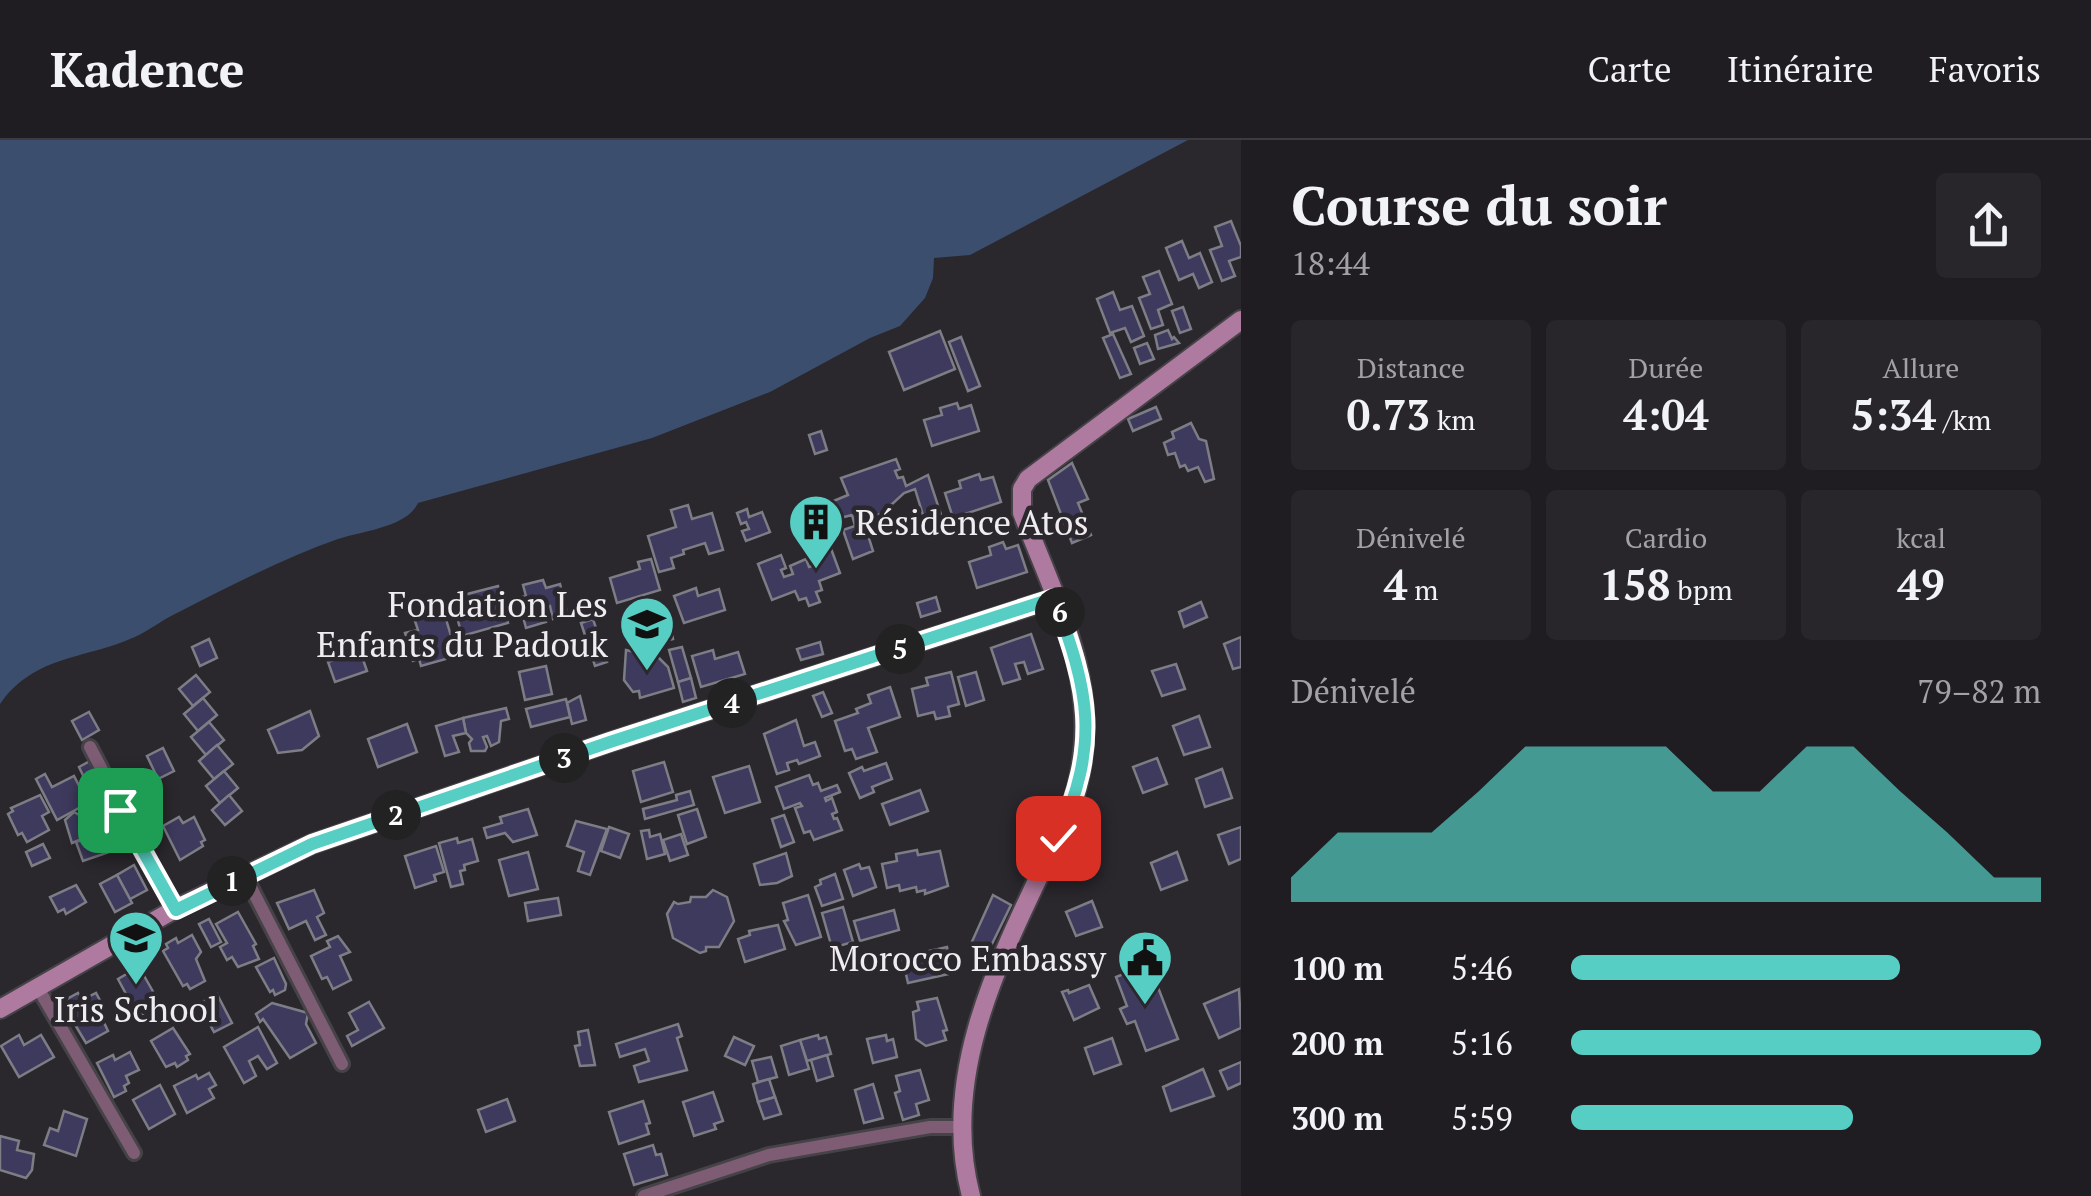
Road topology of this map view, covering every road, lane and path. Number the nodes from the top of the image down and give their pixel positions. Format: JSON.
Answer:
{"nodes":[{"id":1,"x":1241,"y":320,"type":"edge"},
{"id":2,"x":1054,"y":598,"type":"junction"},
{"id":3,"x":90,"y":746,"type":"dead end"},
{"id":4,"x":244,"y":874,"type":"junction"},
{"id":5,"x":176,"y":910,"type":"junction"},
{"id":6,"x":38,"y":988,"type":"junction"},
{"id":7,"x":0,"y":1009,"type":"edge"},
{"id":8,"x":342,"y":1064,"type":"dead end"},
{"id":9,"x":964,"y":1127,"type":"junction"},
{"id":10,"x":134,"y":1152,"type":"dead end"},
{"id":11,"x":644,"y":1196,"type":"edge"},
{"id":12,"x":971,"y":1196,"type":"edge"}],
"edges":[{"from":1,"to":2,"type":"main road"},
{"from":2,"to":4,"type":"main road"},
{"from":2,"to":9,"type":"main road"},
{"from":3,"to":5,"type":"street"},
{"from":4,"to":5,"type":"main road"},
{"from":4,"to":8,"type":"street"},
{"from":5,"to":6,"type":"main road"},
{"from":6,"to":7,"type":"main road"},
{"from":6,"to":10,"type":"street"},
{"from":9,"to":11,"type":"street"},
{"from":9,"to":12,"type":"main road"}]}
